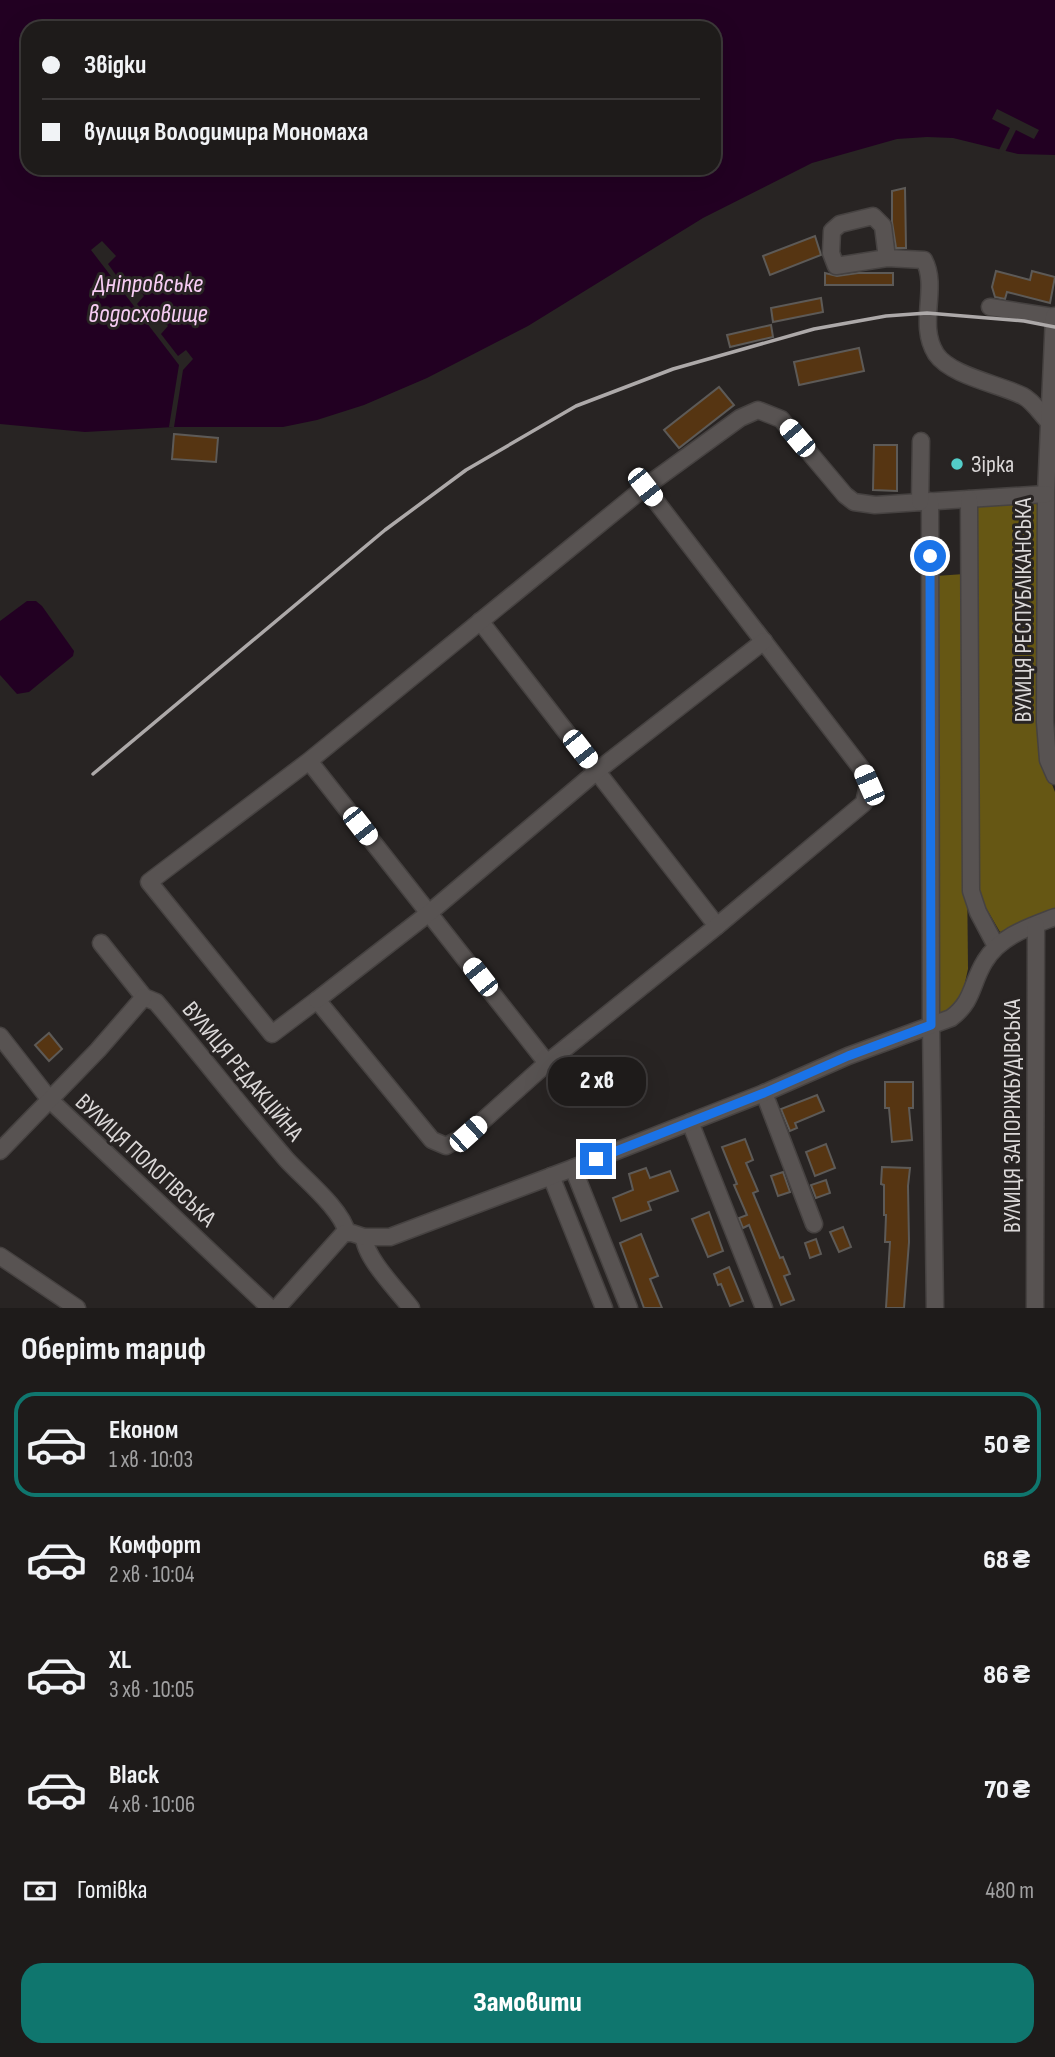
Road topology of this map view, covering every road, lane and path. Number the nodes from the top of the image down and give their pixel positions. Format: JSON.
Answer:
{"nodes":[{"id":1,"x":887,"y":258,"type":"dead end"},
{"id":2,"x":990,"y":307,"type":"dead end"},
{"id":3,"x":1055,"y":316,"type":"edge"},
{"id":4,"x":1049,"y":422,"type":"junction"},
{"id":5,"x":920,"y":441,"type":"dead end"},
{"id":6,"x":1049,"y":486,"type":"edge"},
{"id":7,"x":645,"y":487,"type":"junction"},
{"id":8,"x":969,"y":499,"type":"junction"},
{"id":9,"x":925,"y":502,"type":"junction"},
{"id":10,"x":1050,"y":576,"type":"edge"},
{"id":11,"x":480,"y":621,"type":"junction"},
{"id":12,"x":764,"y":641,"type":"junction"},
{"id":13,"x":1051,"y":740,"type":"edge"},
{"id":14,"x":309,"y":761,"type":"junction"},
{"id":15,"x":597,"y":771,"type":"junction"},
{"id":16,"x":1055,"y":776,"type":"edge"},
{"id":17,"x":429,"y":913,"type":"junction"},
{"id":18,"x":1055,"y":917,"type":"edge"},
{"id":19,"x":1035,"y":925,"type":"junction"},
{"id":20,"x":717,"y":926,"type":"junction"},
{"id":21,"x":101,"y":943,"type":"dead end"},
{"id":22,"x":996,"y":946,"type":"junction"},
{"id":23,"x":144,"y":997,"type":"junction"},
{"id":24,"x":317,"y":1000,"type":"junction"},
{"id":25,"x":931,"y":1025,"type":"junction"},
{"id":26,"x":0,"y":1036,"type":"edge"},
{"id":27,"x":547,"y":1063,"type":"junction"},
{"id":28,"x":764,"y":1093,"type":"junction"},
{"id":29,"x":50,"y":1100,"type":"junction"},
{"id":30,"x":690,"y":1122,"type":"junction"},
{"id":31,"x":0,"y":1151,"type":"edge"},
{"id":32,"x":573,"y":1168,"type":"junction"},
{"id":33,"x":551,"y":1176,"type":"junction"},
{"id":34,"x":814,"y":1224,"type":"dead end"},
{"id":35,"x":347,"y":1233,"type":"junction"},
{"id":36,"x":364,"y":1237,"type":"junction"},
{"id":37,"x":0,"y":1256,"type":"edge"},
{"id":38,"x":77,"y":1308,"type":"edge"},
{"id":39,"x":270,"y":1308,"type":"edge"},
{"id":40,"x":277,"y":1308,"type":"edge"},
{"id":41,"x":411,"y":1308,"type":"edge"},
{"id":42,"x":604,"y":1308,"type":"edge"},
{"id":43,"x":629,"y":1308,"type":"edge"},
{"id":44,"x":764,"y":1308,"type":"edge"},
{"id":45,"x":935,"y":1308,"type":"edge"},
{"id":46,"x":1035,"y":1308,"type":"edge"}],
"edges":[{"from":1,"to":4,"type":"street"},
{"from":2,"to":3,"type":"street"},
{"from":3,"to":4,"type":"street","name":"ВУЛИЦЯ РЕСПУБЛІКАНСЬКА"},
{"from":4,"to":6,"type":"street","name":"ВУЛИЦЯ РЕСПУБЛІКАНСЬКА"},
{"from":5,"to":9,"type":"street"},
{"from":6,"to":8,"type":"street"},
{"from":6,"to":10,"type":"street","name":"ВУЛИЦЯ РЕСПУБЛІКАНСЬКА"},
{"from":7,"to":9,"type":"street"},
{"from":7,"to":11,"type":"street"},
{"from":7,"to":12,"type":"street"},
{"from":8,"to":9,"type":"street"},
{"from":8,"to":22,"type":"street"},
{"from":9,"to":25,"type":"street"},
{"from":10,"to":13,"type":"street","name":"ВУЛИЦЯ РЕСПУБЛІКАНСЬКА"},
{"from":11,"to":14,"type":"street"},
{"from":11,"to":15,"type":"street"},
{"from":12,"to":15,"type":"street"},
{"from":12,"to":20,"type":"street"},
{"from":13,"to":16,"type":"street","name":"ВУЛИЦЯ РЕСПУБЛІКАНСЬКА"},
{"from":14,"to":17,"type":"street"},
{"from":14,"to":24,"type":"street"},
{"from":15,"to":17,"type":"street"},
{"from":15,"to":20,"type":"street"},
{"from":17,"to":24,"type":"street"},
{"from":17,"to":27,"type":"street"},
{"from":18,"to":19,"type":"street"},
{"from":19,"to":22,"type":"street"},
{"from":19,"to":46,"type":"street","name":"ВУЛИЦЯ ЗАПОРІЖБУДІВСЬКА"},
{"from":20,"to":27,"type":"street"},
{"from":21,"to":23,"type":"street","name":"ВУЛИЦЯ РЕДАКЦІЙНА"},
{"from":22,"to":25,"type":"street"},
{"from":23,"to":29,"type":"street"},
{"from":23,"to":35,"type":"street","name":"ВУЛИЦЯ РЕДАКЦІЙНА"},
{"from":24,"to":27,"type":"street"},
{"from":25,"to":28,"type":"street"},
{"from":25,"to":45,"type":"street"},
{"from":26,"to":29,"type":"street","name":"ВУЛИЦЯ ПОЛОГІВСЬКА"},
{"from":28,"to":30,"type":"street"},
{"from":28,"to":34,"type":"street"},
{"from":29,"to":31,"type":"street"},
{"from":29,"to":39,"type":"street","name":"ВУЛИЦЯ ПОЛОГІВСЬКА"},
{"from":30,"to":32,"type":"street"},
{"from":30,"to":44,"type":"street"},
{"from":32,"to":33,"type":"street"},
{"from":32,"to":43,"type":"street"},
{"from":33,"to":36,"type":"street"},
{"from":33,"to":42,"type":"street"},
{"from":35,"to":36,"type":"street"},
{"from":35,"to":40,"type":"street"},
{"from":36,"to":41,"type":"street"},
{"from":37,"to":38,"type":"street"}]}
